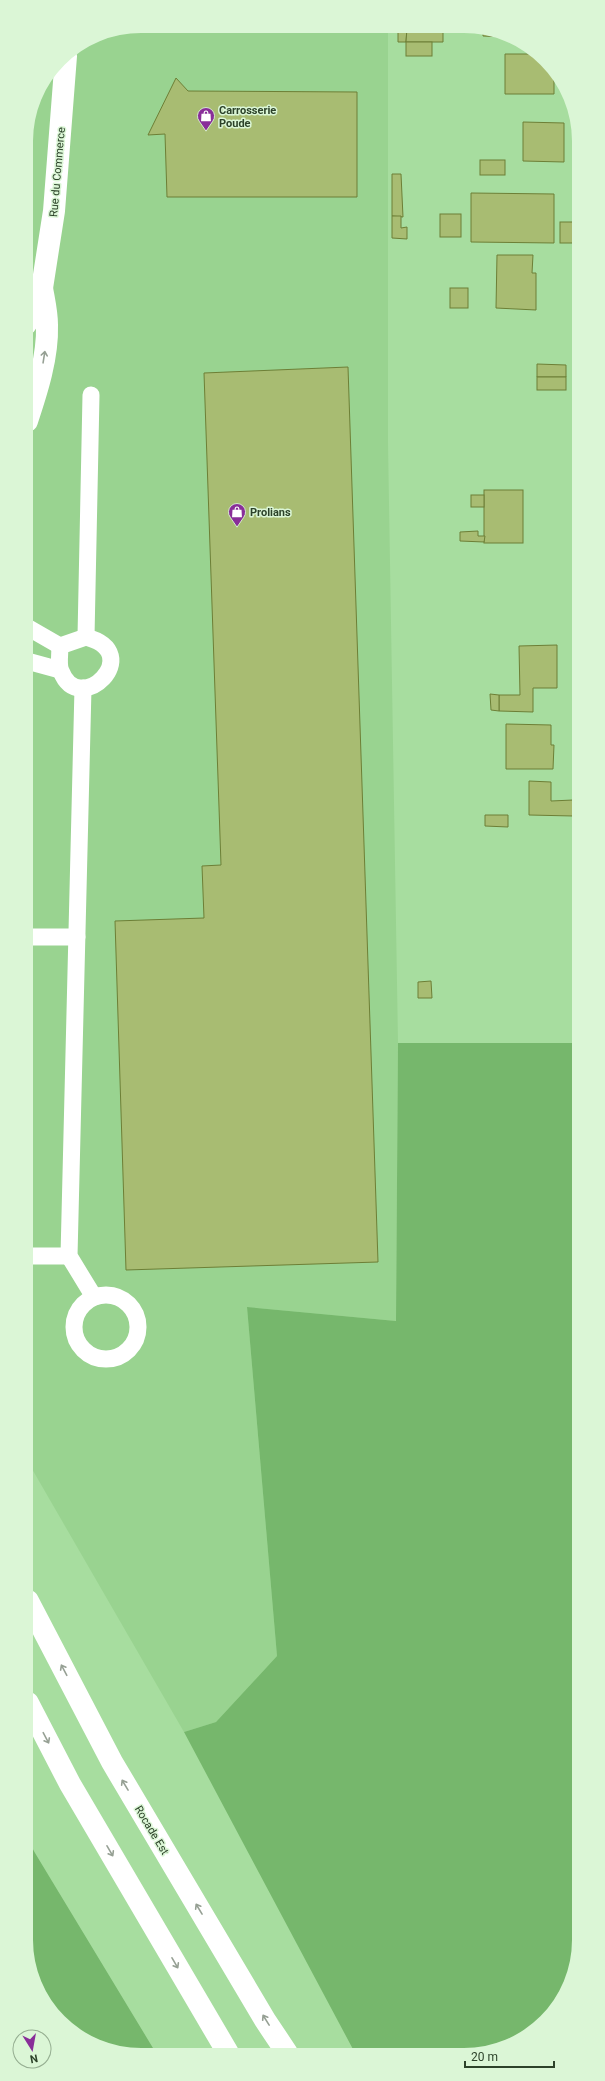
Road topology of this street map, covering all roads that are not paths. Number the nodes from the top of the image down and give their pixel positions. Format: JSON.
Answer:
{"nodes":[{"id":1,"x":65,"y":65,"type":"edge"},
{"id":2,"x":42,"y":288,"type":"junction"},
{"id":3,"x":33,"y":308,"type":"edge"},
{"id":4,"x":91,"y":395,"type":"dead end"},
{"id":5,"x":33,"y":403,"type":"edge"},
{"id":6,"x":33,"y":630,"type":"edge"},
{"id":7,"x":86,"y":637,"type":"junction"},
{"id":8,"x":60,"y":646,"type":"junction"},
{"id":9,"x":33,"y":663,"type":"edge"},
{"id":10,"x":60,"y":670,"type":"junction"},
{"id":11,"x":83,"y":688,"type":"junction"},
{"id":12,"x":33,"y":937,"type":"edge"},
{"id":13,"x":77,"y":937,"type":"junction"},
{"id":14,"x":33,"y":1256,"type":"edge"},
{"id":15,"x":69,"y":1256,"type":"junction"},
{"id":16,"x":94,"y":1297,"type":"dead end"},
{"id":17,"x":33,"y":1611,"type":"edge"},
{"id":18,"x":33,"y":1713,"type":"edge"},
{"id":19,"x":225,"y":2048,"type":"edge"},
{"id":20,"x":284,"y":2048,"type":"edge"}],
"edges":[{"from":1,"to":2,"type":"main road","name":"Rue du Commerce"},
{"from":2,"to":3,"type":"main road","name":"Rue du Commerce"},
{"from":5,"to":2,"type":"main road","name":"Rue du Commerce","one_way":true},
{"from":4,"to":7,"type":"lane"},
{"from":6,"to":8,"type":"lane"},
{"from":7,"to":8,"type":"lane"},
{"from":7,"to":11,"type":"lane"},
{"from":8,"to":10,"type":"lane"},
{"from":9,"to":10,"type":"lane"},
{"from":10,"to":11,"type":"lane"},
{"from":11,"to":13,"type":"lane"},
{"from":12,"to":13,"type":"lane"},
{"from":13,"to":15,"type":"lane"},
{"from":14,"to":15,"type":"lane"},
{"from":15,"to":16,"type":"lane"},
{"from":20,"to":17,"type":"main road","name":"Rocade Est","one_way":true},
{"from":18,"to":19,"type":"main road","one_way":true}]}
